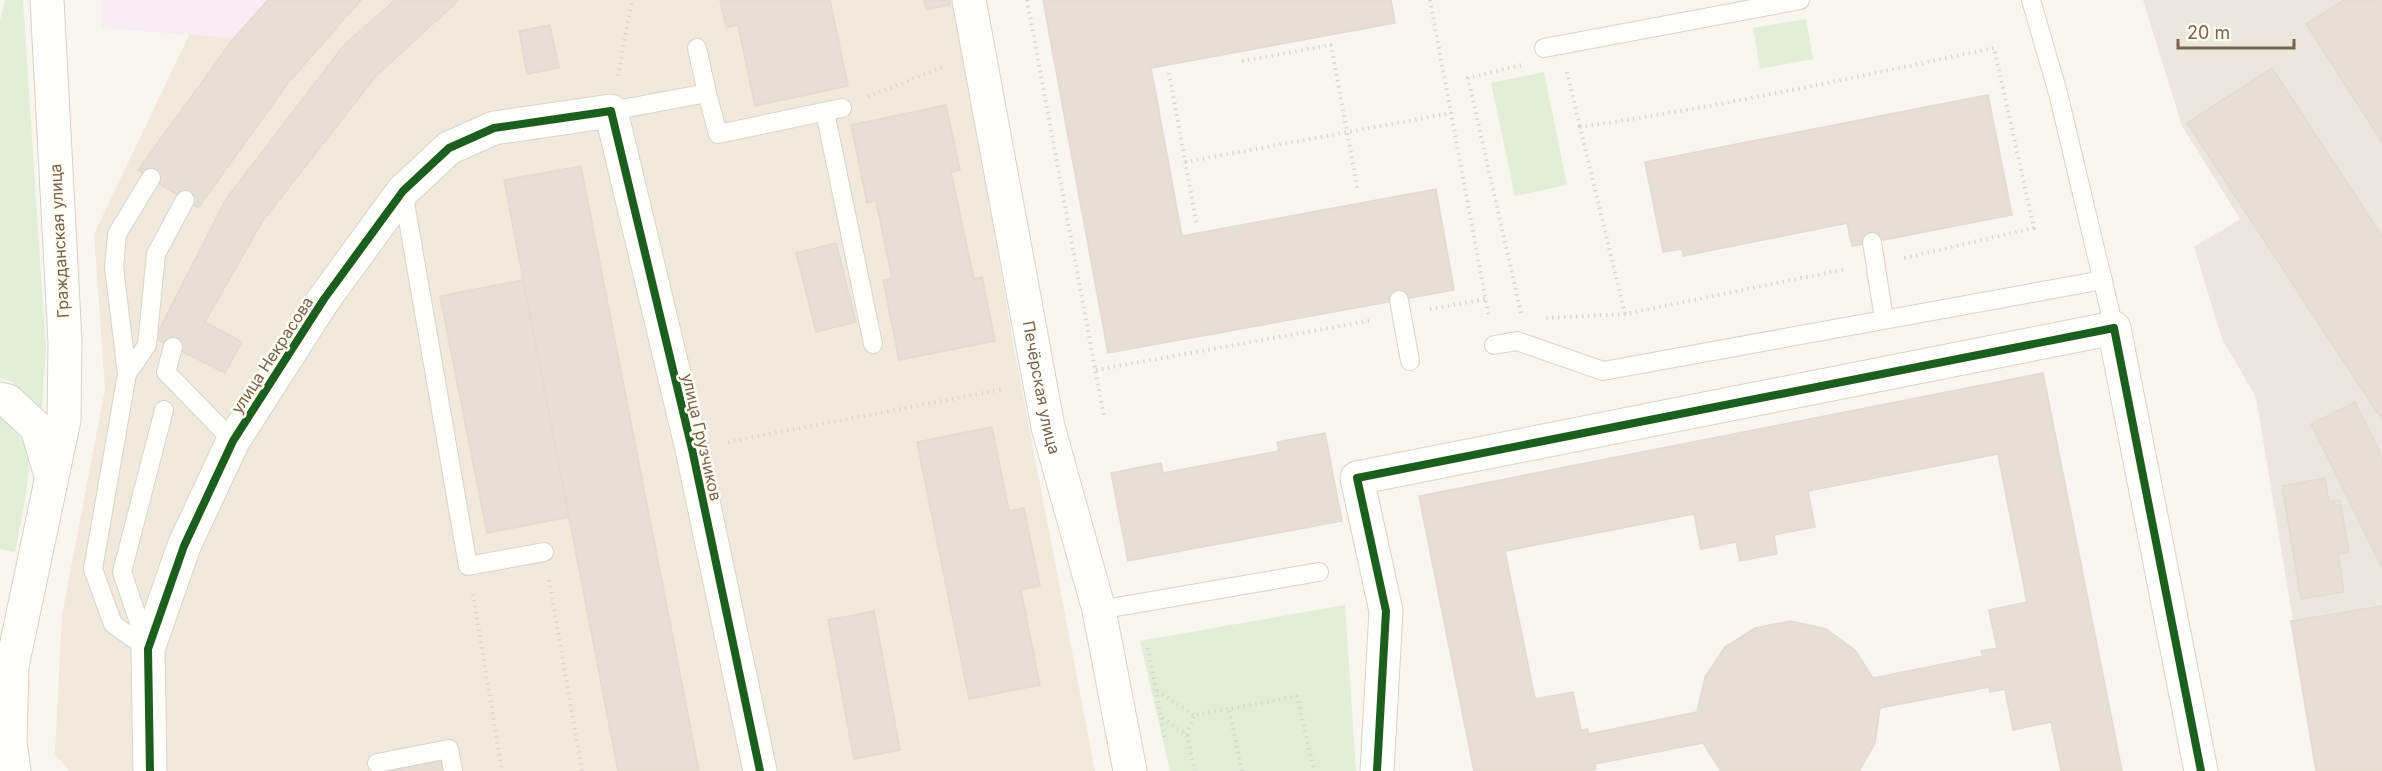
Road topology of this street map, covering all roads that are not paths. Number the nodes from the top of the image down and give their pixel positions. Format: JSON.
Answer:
{"nodes":[{"id":1,"x":47,"y":0,"type":"edge"},
{"id":2,"x":969,"y":0,"type":"edge"},
{"id":3,"x":1800,"y":0,"type":"edge"},
{"id":4,"x":2031,"y":0,"type":"edge"},
{"id":5,"x":697,"y":48,"type":"dead end"},
{"id":6,"x":1556,"y":49,"type":"road end"},
{"id":7,"x":707,"y":93,"type":"junction"},
{"id":8,"x":611,"y":111,"type":"junction"},
{"id":9,"x":151,"y":178,"type":"dead end"},
{"id":10,"x":403,"y":191,"type":"junction"},
{"id":11,"x":185,"y":200,"type":"dead end"},
{"id":12,"x":1872,"y":242,"type":"dead end"},
{"id":13,"x":2103,"y":280,"type":"junction"},
{"id":14,"x":1400,"y":307,"type":"road end"},
{"id":15,"x":1884,"y":320,"type":"junction"},
{"id":16,"x":2114,"y":328,"type":"junction"},
{"id":17,"x":873,"y":344,"type":"dead end"},
{"id":18,"x":1494,"y":345,"type":"road end"},
{"id":19,"x":174,"y":347,"type":"dead end"},
{"id":20,"x":1410,"y":361,"type":"dead end"},
{"id":21,"x":127,"y":374,"type":"junction"},
{"id":22,"x":0,"y":399,"type":"edge"},
{"id":23,"x":164,"y":410,"type":"dead end"},
{"id":24,"x":233,"y":441,"type":"junction"},
{"id":25,"x":52,"y":480,"type":"junction"},
{"id":26,"x":544,"y":552,"type":"road end"},
{"id":27,"x":1319,"y":572,"type":"dead end"},
{"id":28,"x":1099,"y":610,"type":"junction"},
{"id":29,"x":148,"y":649,"type":"junction"},
{"id":30,"x":377,"y":763,"type":"dead end"},
{"id":31,"x":14,"y":771,"type":"edge"},
{"id":32,"x":150,"y":771,"type":"edge"},
{"id":33,"x":453,"y":771,"type":"edge"},
{"id":34,"x":760,"y":771,"type":"edge"},
{"id":35,"x":1130,"y":771,"type":"edge"},
{"id":36,"x":1377,"y":771,"type":"edge"},
{"id":37,"x":2201,"y":771,"type":"edge"}],
"edges":[{"from":1,"to":25,"type":"street","name":"Гражданская улица"},
{"from":2,"to":28,"type":"street","name":"Печёрская улица"},
{"from":3,"to":6,"type":"lane"},
{"from":4,"to":13,"type":"lane"},
{"from":5,"to":7,"type":"lane"},
{"from":7,"to":8,"type":"lane"},
{"from":7,"to":17,"type":"lane"},
{"from":8,"to":10,"type":"street","name":"улица Некрасова"},
{"from":8,"to":34,"type":"street","name":"улица Грузчиков"},
{"from":9,"to":21,"type":"lane"},
{"from":10,"to":24,"type":"street","name":"улица Некрасова"},
{"from":10,"to":26,"type":"lane"},
{"from":11,"to":21,"type":"lane"},
{"from":12,"to":15,"type":"lane"},
{"from":13,"to":15,"type":"lane"},
{"from":13,"to":16,"type":"lane"},
{"from":14,"to":20,"type":"lane"},
{"from":15,"to":18,"type":"lane"},
{"from":16,"to":36,"type":"street"},
{"from":16,"to":37,"type":"street"},
{"from":19,"to":24,"type":"lane"},
{"from":21,"to":29,"type":"lane"},
{"from":22,"to":25,"type":"street","name":"Гражданская улица"},
{"from":23,"to":29,"type":"lane"},
{"from":24,"to":29,"type":"street","name":"улица Некрасова"},
{"from":25,"to":31,"type":"street","name":"Гражданская улица"},
{"from":27,"to":28,"type":"lane"},
{"from":28,"to":35,"type":"street","name":"Печёрская улица"},
{"from":29,"to":32,"type":"street","name":"улица Некрасова"},
{"from":30,"to":33,"type":"lane"}]}
